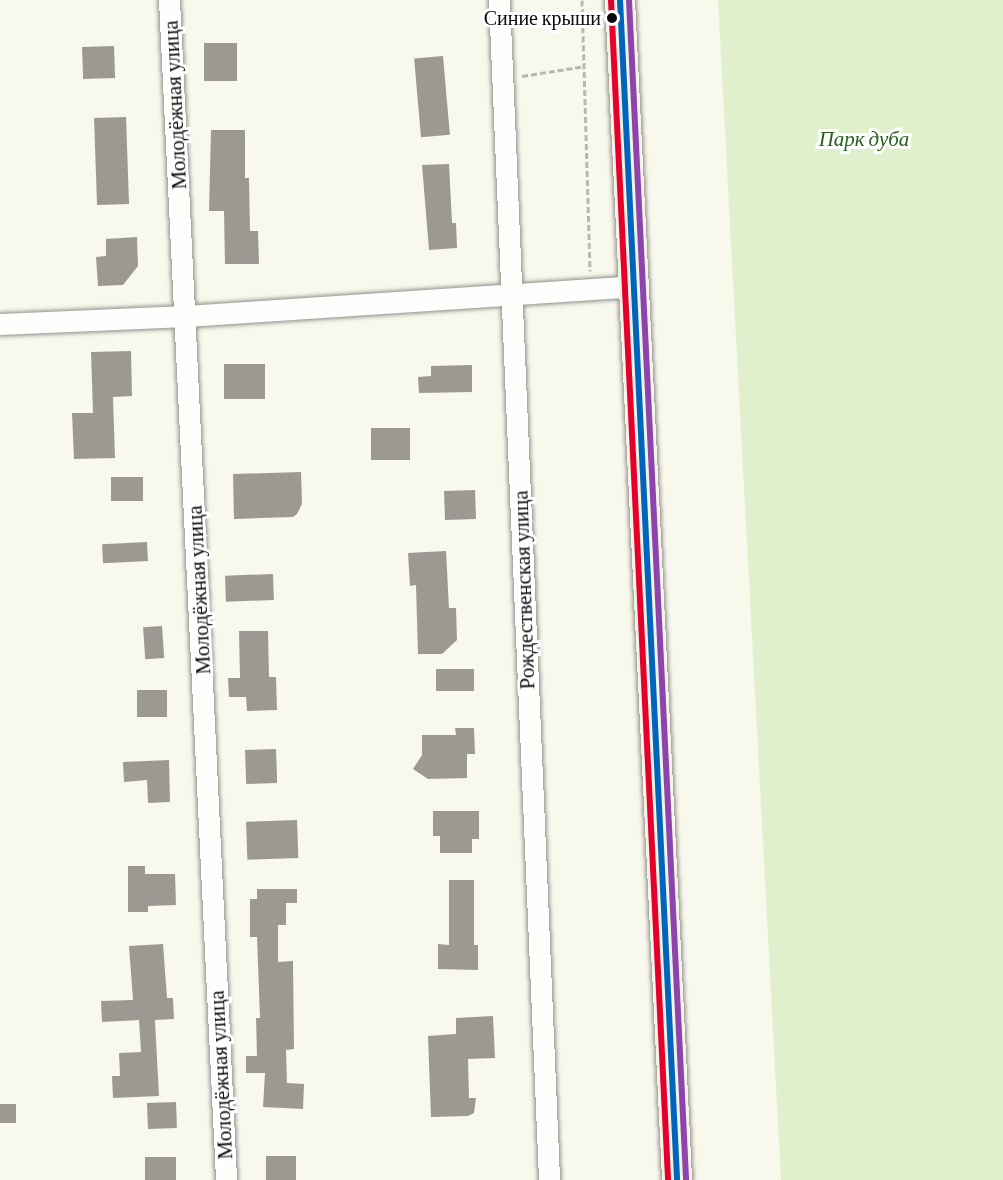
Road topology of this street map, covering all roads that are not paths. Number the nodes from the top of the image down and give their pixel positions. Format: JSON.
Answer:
{"nodes":[{"id":1,"x":170,"y":0,"type":"edge"},
{"id":2,"x":499,"y":0,"type":"edge"},
{"id":3,"x":620,"y":0,"type":"edge"},
{"id":4,"x":634,"y":286,"type":"junction"},
{"id":5,"x":511,"y":296,"type":"junction"},
{"id":6,"x":186,"y":316,"type":"junction"},
{"id":7,"x":0,"y":324,"type":"edge"},
{"id":8,"x":226,"y":1180,"type":"edge"},
{"id":9,"x":549,"y":1180,"type":"edge"},
{"id":10,"x":677,"y":1180,"type":"edge"}],
"edges":[{"from":1,"to":6,"type":"street","name":"Молодёжная улица"},
{"from":2,"to":5,"type":"street","name":"Рождественская улица"},
{"from":3,"to":4,"type":"main road"},
{"from":4,"to":5,"type":"street"},
{"from":4,"to":10,"type":"main road"},
{"from":5,"to":6,"type":"street"},
{"from":5,"to":9,"type":"street","name":"Рождественская улица"},
{"from":6,"to":7,"type":"street"},
{"from":6,"to":8,"type":"street","name":"Молодёжная улица"}]}
